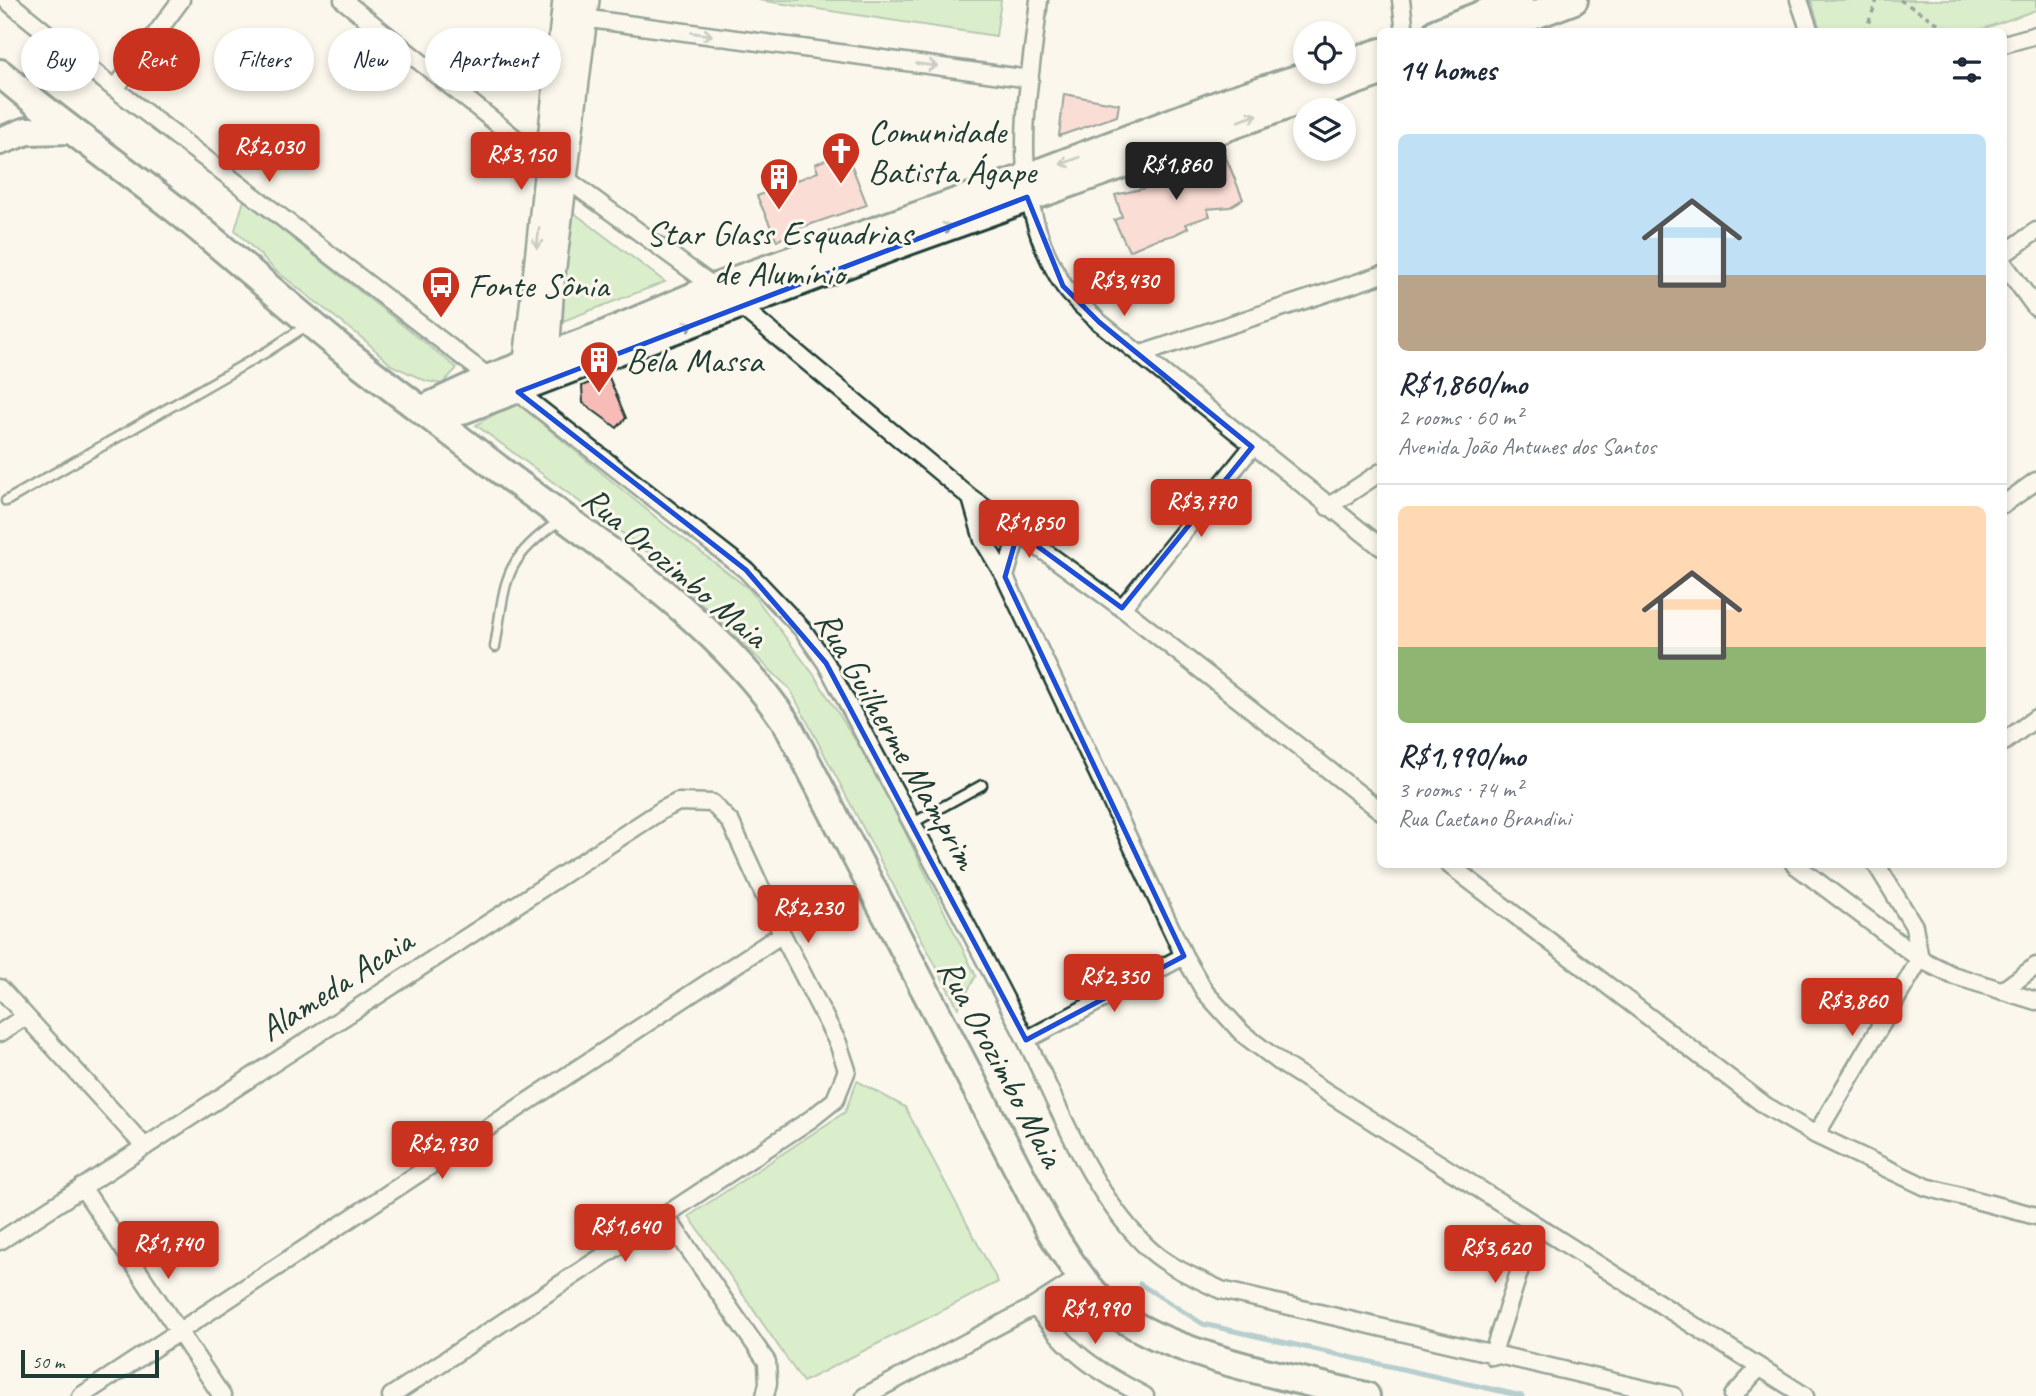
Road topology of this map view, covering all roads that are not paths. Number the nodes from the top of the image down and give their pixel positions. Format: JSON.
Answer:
{"nodes":[{"id":1,"x":6,"y":0,"type":"edge"},
{"id":2,"x":181,"y":0,"type":"edge"},
{"id":3,"x":343,"y":0,"type":"edge"},
{"id":4,"x":1038,"y":0,"type":"edge"},
{"id":5,"x":1401,"y":0,"type":"edge"},
{"id":6,"x":1519,"y":0,"type":"edge"},
{"id":7,"x":1574,"y":0,"type":"edge"},
{"id":8,"x":1799,"y":0,"type":"edge"},
{"id":9,"x":575,"y":8,"type":"edge"},
{"id":10,"x":160,"y":28,"type":"edge"},
{"id":11,"x":1404,"y":28,"type":"edge"},
{"id":12,"x":1447,"y":28,"type":"edge"},
{"id":13,"x":1500,"y":28,"type":"edge"},
{"id":14,"x":1809,"y":28,"type":"edge"},
{"id":15,"x":2036,"y":35,"type":"edge"},
{"id":16,"x":2007,"y":43,"type":"edge"},
{"id":17,"x":1377,"y":53,"type":"edge"},
{"id":18,"x":1356,"y":60,"type":"edge"},
{"id":19,"x":1377,"y":73,"type":"edge"},
{"id":20,"x":3,"y":75,"type":"edge"},
{"id":21,"x":1030,"y":79,"type":"junction"},
{"id":22,"x":1293,"y":80,"type":"edge"},
{"id":23,"x":113,"y":87,"type":"edge"},
{"id":24,"x":118,"y":91,"type":"edge"},
{"id":25,"x":71,"y":130,"type":"junction"},
{"id":26,"x":8,"y":137,"type":"edge"},
{"id":27,"x":546,"y":160,"type":"junction"},
{"id":28,"x":565,"y":178,"type":"junction"},
{"id":29,"x":1027,"y":187,"type":"junction"},
{"id":30,"x":2036,"y":231,"type":"edge"},
{"id":31,"x":2007,"y":252,"type":"edge"},
{"id":32,"x":2007,"y":268,"type":"edge"},
{"id":33,"x":1377,"y":276,"type":"edge"},
{"id":34,"x":713,"y":288,"type":"junction"},
{"id":35,"x":739,"y":305,"type":"junction"},
{"id":36,"x":2036,"y":308,"type":"edge"},
{"id":37,"x":310,"y":323,"type":"junction"},
{"id":38,"x":1141,"y":354,"type":"junction"},
{"id":39,"x":532,"y":376,"type":"junction"},
{"id":40,"x":490,"y":377,"type":"junction"},
{"id":41,"x":429,"y":415,"type":"junction"},
{"id":42,"x":1252,"y":447,"type":"junction"},
{"id":43,"x":1377,"y":475,"type":"edge"},
{"id":44,"x":2036,"y":481,"type":"edge"},
{"id":45,"x":971,"y":498,"type":"junction"},
{"id":46,"x":6,"y":500,"type":"dead end"},
{"id":47,"x":2007,"y":502,"type":"edge"},
{"id":48,"x":1328,"y":507,"type":"junction"},
{"id":49,"x":564,"y":519,"type":"junction"},
{"id":50,"x":1018,"y":532,"type":"junction"},
{"id":51,"x":1377,"y":544,"type":"edge"},
{"id":52,"x":1005,"y":577,"type":"junction"},
{"id":53,"x":1122,"y":608,"type":"junction"},
{"id":54,"x":495,"y":647,"type":"dead end"},
{"id":55,"x":2036,"y":719,"type":"edge"},
{"id":56,"x":2007,"y":740,"type":"edge"},
{"id":57,"x":982,"y":785,"type":"dead end"},
{"id":58,"x":1377,"y":808,"type":"edge"},
{"id":59,"x":911,"y":824,"type":"junction"},
{"id":60,"x":1457,"y":868,"type":"edge"},
{"id":61,"x":1799,"y":868,"type":"edge"},
{"id":62,"x":1878,"y":868,"type":"edge"},
{"id":63,"x":782,"y":934,"type":"junction"},
{"id":64,"x":1184,"y":956,"type":"junction"},
{"id":65,"x":1920,"y":959,"type":"junction"},
{"id":66,"x":2036,"y":966,"type":"edge"},
{"id":67,"x":0,"y":988,"type":"edge"},
{"id":68,"x":2002,"y":991,"type":"junction"},
{"id":69,"x":2036,"y":1001,"type":"edge"},
{"id":70,"x":24,"y":1017,"type":"junction"},
{"id":71,"x":0,"y":1032,"type":"edge"},
{"id":72,"x":1026,"y":1040,"type":"junction"},
{"id":73,"x":1816,"y":1135,"type":"junction"},
{"id":74,"x":145,"y":1147,"type":"junction"},
{"id":75,"x":82,"y":1187,"type":"junction"},
{"id":76,"x":665,"y":1215,"type":"junction"},
{"id":77,"x":2036,"y":1216,"type":"edge"},
{"id":78,"x":1534,"y":1226,"type":"junction"},
{"id":79,"x":0,"y":1241,"type":"edge"},
{"id":80,"x":1080,"y":1277,"type":"junction"},
{"id":81,"x":1035,"y":1306,"type":"junction"},
{"id":82,"x":180,"y":1331,"type":"junction"},
{"id":83,"x":1492,"y":1356,"type":"junction"},
{"id":84,"x":1759,"y":1368,"type":"junction"},
{"id":85,"x":766,"y":1389,"type":"edge"},
{"id":86,"x":1797,"y":1393,"type":"edge"},
{"id":87,"x":80,"y":1396,"type":"edge"},
{"id":88,"x":222,"y":1396,"type":"edge"},
{"id":89,"x":391,"y":1396,"type":"edge"},
{"id":90,"x":865,"y":1396,"type":"edge"},
{"id":91,"x":1145,"y":1396,"type":"edge"},
{"id":92,"x":1366,"y":1396,"type":"edge"},
{"id":93,"x":1674,"y":1396,"type":"edge"},
{"id":94,"x":1733,"y":1396,"type":"edge"}],
"edges":[{"from":1,"to":23,"type":"street"},
{"from":2,"to":10,"type":"street"},
{"from":3,"to":27,"type":"street"},
{"from":4,"to":21,"type":"street"},
{"from":5,"to":11,"type":"street"},
{"from":6,"to":12,"type":"main road"},
{"from":7,"to":13,"type":"main road"},
{"from":8,"to":14,"type":"street"},
{"from":9,"to":21,"type":"street","one_way":true},
{"from":9,"to":27,"type":"main road"},
{"from":9,"to":28,"type":"main road"},
{"from":15,"to":16,"type":"street"},
{"from":17,"to":18,"type":"main road"},
{"from":29,"to":19,"type":"main road","one_way":true},
{"from":20,"to":25,"type":"main road","name":"Rua Orozimbo Maia"},
{"from":20,"to":26,"type":"main road"},
{"from":21,"to":29,"type":"street"},
{"from":22,"to":29,"type":"main road","one_way":true},
{"from":24,"to":40,"type":"street"},
{"from":25,"to":26,"type":"main road"},
{"from":25,"to":37,"type":"main road","name":"Rua Orozimbo Maia"},
{"from":27,"to":28,"type":"street"},
{"from":27,"to":39,"type":"main road","one_way":true},
{"from":28,"to":34,"type":"street"},
{"from":28,"to":39,"type":"main road"},
{"from":29,"to":34,"type":"main road"},
{"from":35,"to":29,"type":"main road","one_way":true},
{"from":29,"to":38,"type":"street"},
{"from":30,"to":31,"type":"street"},
{"from":32,"to":36,"type":"street"},
{"from":33,"to":38,"type":"street"},
{"from":34,"to":35,"type":"street"},
{"from":34,"to":39,"type":"main road"},
{"from":39,"to":35,"type":"main road","one_way":true},
{"from":35,"to":45,"type":"street"},
{"from":37,"to":41,"type":"main road","name":"Rua Orozimbo Maia"},
{"from":37,"to":46,"type":"lane"},
{"from":38,"to":42,"type":"street"},
{"from":39,"to":40,"type":"main road"},
{"from":39,"to":41,"type":"main road"},
{"from":39,"to":59,"type":"street","name":"Rua Guilherme Mamprim"},
{"from":40,"to":41,"type":"main road"},
{"from":41,"to":49,"type":"main road","name":"Rua Orozimbo Maia"},
{"from":42,"to":48,"type":"street"},
{"from":42,"to":53,"type":"street"},
{"from":43,"to":48,"type":"street"},
{"from":44,"to":47,"type":"street"},
{"from":45,"to":50,"type":"street"},
{"from":45,"to":52,"type":"street"},
{"from":48,"to":51,"type":"street"},
{"from":49,"to":54,"type":"lane"},
{"from":49,"to":80,"type":"main road","name":"Rua Orozimbo Maia"},
{"from":50,"to":52,"type":"street"},
{"from":50,"to":53,"type":"street"},
{"from":52,"to":64,"type":"street"},
{"from":53,"to":58,"type":"street"},
{"from":55,"to":56,"type":"street"},
{"from":57,"to":59,"type":"lane"},
{"from":59,"to":72,"type":"street","name":"Rua Guilherme Mamprim"},
{"from":60,"to":73,"type":"street"},
{"from":61,"to":65,"type":"street"},
{"from":62,"to":65,"type":"street"},
{"from":63,"to":74,"type":"street","name":"Alameda Acaia"},
{"from":63,"to":76,"type":"street"},
{"from":63,"to":82,"type":"street"},
{"from":64,"to":72,"type":"street"},
{"from":64,"to":78,"type":"street"},
{"from":65,"to":68,"type":"street"},
{"from":65,"to":73,"type":"street"},
{"from":66,"to":68,"type":"street"},
{"from":67,"to":70,"type":"street"},
{"from":68,"to":69,"type":"street"},
{"from":70,"to":71,"type":"street"},
{"from":70,"to":74,"type":"street"},
{"from":72,"to":83,"type":"street","name":"Rua Guilherme Mamprim"},
{"from":73,"to":77,"type":"street"},
{"from":74,"to":75,"type":"street","name":"Alameda Acaia"},
{"from":75,"to":79,"type":"street","name":"Alameda Acaia"},
{"from":75,"to":82,"type":"street"},
{"from":76,"to":85,"type":"street"},
{"from":76,"to":89,"type":"street"},
{"from":78,"to":83,"type":"street"},
{"from":78,"to":84,"type":"street"},
{"from":80,"to":81,"type":"street"},
{"from":80,"to":92,"type":"main road","name":"Rua Orozimbo Maia"},
{"from":81,"to":90,"type":"street"},
{"from":81,"to":91,"type":"street"},
{"from":82,"to":87,"type":"street"},
{"from":82,"to":88,"type":"street"},
{"from":83,"to":93,"type":"street","name":"Rua Guilherme Mamprim"},
{"from":84,"to":86,"type":"street"},
{"from":84,"to":94,"type":"street"}]}
